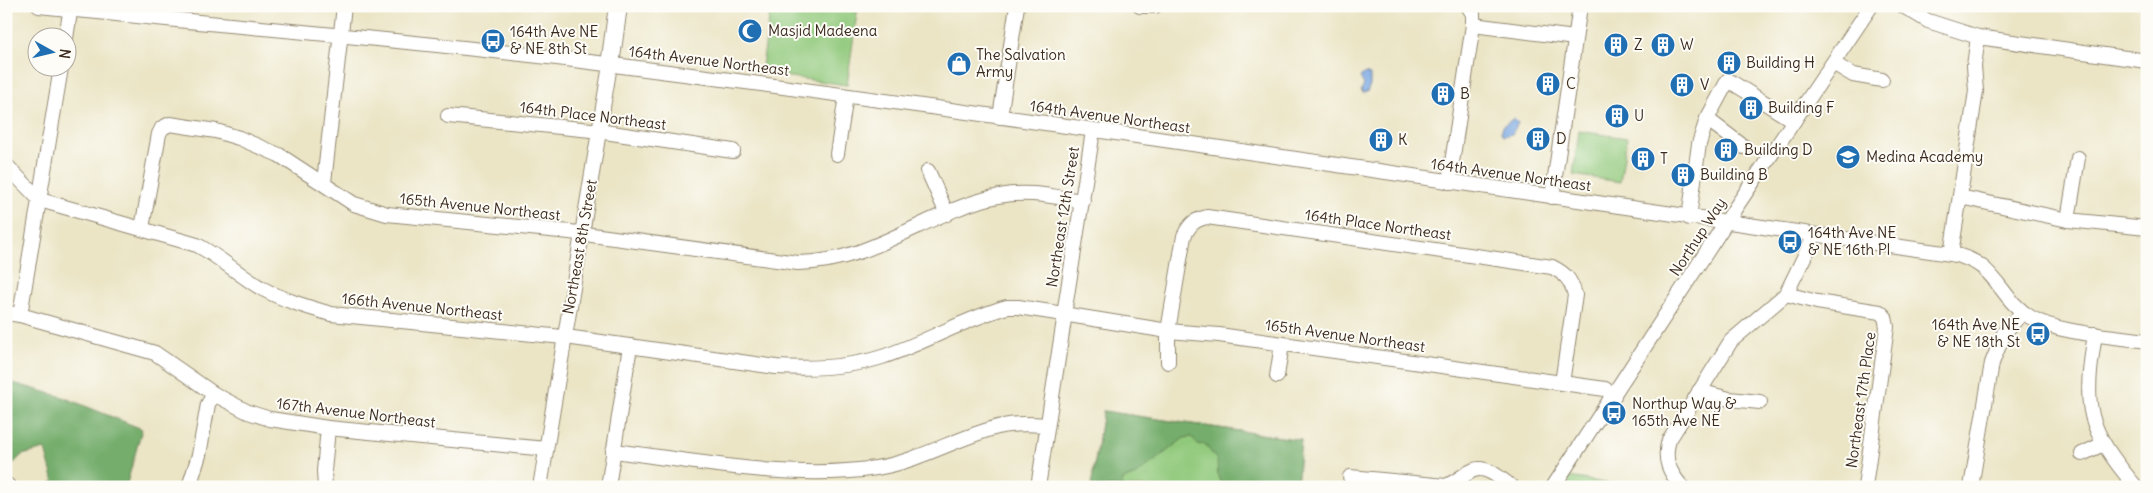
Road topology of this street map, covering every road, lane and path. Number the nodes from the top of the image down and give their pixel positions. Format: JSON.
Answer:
{"nodes":[{"id":1,"x":39,"y":6,"type":"edge"},
{"id":2,"x":344,"y":6,"type":"edge"},
{"id":3,"x":618,"y":6,"type":"edge"},
{"id":4,"x":1016,"y":6,"type":"edge"},
{"id":5,"x":1140,"y":6,"type":"edge"},
{"id":6,"x":1155,"y":6,"type":"edge"},
{"id":7,"x":1468,"y":6,"type":"edge"},
{"id":8,"x":1580,"y":6,"type":"edge"},
{"id":9,"x":1872,"y":6,"type":"edge"},
{"id":10,"x":1904,"y":6,"type":"edge"},
{"id":11,"x":71,"y":8,"type":"edge"},
{"id":12,"x":1473,"y":24,"type":"junction"},
{"id":13,"x":68,"y":28,"type":"edge"},
{"id":14,"x":340,"y":36,"type":"junction"},
{"id":15,"x":1978,"y":37,"type":"junction"},
{"id":16,"x":1575,"y":38,"type":"junction"},
{"id":17,"x":2147,"y":61,"type":"edge"},
{"id":18,"x":1834,"y":63,"type":"junction"},
{"id":19,"x":610,"y":64,"type":"junction"},
{"id":20,"x":59,"y":78,"type":"edge"},
{"id":21,"x":1882,"y":80,"type":"dead end"},
{"id":22,"x":846,"y":96,"type":"junction"},
{"id":23,"x":448,"y":116,"type":"dead end"},
{"id":24,"x":1000,"y":117,"type":"junction"},
{"id":25,"x":1707,"y":119,"type":"junction"},
{"id":26,"x":1794,"y":121,"type":"junction"},
{"id":27,"x":599,"y":131,"type":"junction"},
{"id":28,"x":1093,"y":131,"type":"junction"},
{"id":29,"x":1744,"y":147,"type":"dead end"},
{"id":30,"x":733,"y":151,"type":"dead end"},
{"id":31,"x":837,"y":154,"type":"dead end"},
{"id":32,"x":2078,"y":158,"type":"dead end"},
{"id":33,"x":6,"y":165,"type":"edge"},
{"id":34,"x":928,"y":171,"type":"dead end"},
{"id":35,"x":324,"y":182,"type":"junction"},
{"id":36,"x":1449,"y":182,"type":"junction"},
{"id":37,"x":1552,"y":197,"type":"junction"},
{"id":38,"x":1960,"y":197,"type":"junction"},
{"id":39,"x":40,"y":200,"type":"junction"},
{"id":40,"x":1082,"y":201,"type":"junction"},
{"id":41,"x":946,"y":214,"type":"junction"},
{"id":42,"x":1689,"y":218,"type":"junction"},
{"id":43,"x":2068,"y":220,"type":"junction"},
{"id":44,"x":1727,"y":223,"type":"junction"},
{"id":45,"x":142,"y":228,"type":"junction"},
{"id":46,"x":2147,"y":228,"type":"edge"},
{"id":47,"x":582,"y":234,"type":"junction"},
{"id":48,"x":1812,"y":235,"type":"junction"},
{"id":49,"x":1951,"y":254,"type":"junction"},
{"id":50,"x":1786,"y":294,"type":"junction"},
{"id":51,"x":6,"y":313,"type":"edge"},
{"id":52,"x":2022,"y":313,"type":"junction"},
{"id":53,"x":1064,"y":314,"type":"junction"},
{"id":54,"x":20,"y":315,"type":"junction"},
{"id":55,"x":1168,"y":330,"type":"junction"},
{"id":56,"x":2095,"y":334,"type":"junction"},
{"id":57,"x":564,"y":337,"type":"junction"},
{"id":58,"x":2147,"y":341,"type":"edge"},
{"id":59,"x":1282,"y":344,"type":"junction"},
{"id":60,"x":630,"y":346,"type":"junction"},
{"id":61,"x":1168,"y":362,"type":"dead end"},
{"id":62,"x":1277,"y":376,"type":"dead end"},
{"id":63,"x":1562,"y":383,"type":"junction"},
{"id":64,"x":1699,"y":391,"type":"junction"},
{"id":65,"x":214,"y":394,"type":"junction"},
{"id":66,"x":1614,"y":396,"type":"junction"},
{"id":67,"x":1760,"y":402,"type":"dead end"},
{"id":68,"x":1048,"y":425,"type":"junction"},
{"id":69,"x":328,"y":428,"type":"junction"},
{"id":70,"x":2103,"y":444,"type":"junction"},
{"id":71,"x":546,"y":450,"type":"junction"},
{"id":72,"x":612,"y":451,"type":"junction"},
{"id":73,"x":2082,"y":454,"type":"dead end"},
{"id":74,"x":1350,"y":477,"type":"dead end"},
{"id":75,"x":189,"y":487,"type":"edge"},
{"id":76,"x":325,"y":487,"type":"edge"},
{"id":77,"x":540,"y":487,"type":"edge"},
{"id":78,"x":608,"y":487,"type":"edge"},
{"id":79,"x":1038,"y":487,"type":"edge"},
{"id":80,"x":1512,"y":487,"type":"edge"},
{"id":81,"x":1553,"y":487,"type":"edge"},
{"id":82,"x":1682,"y":487,"type":"edge"},
{"id":83,"x":1865,"y":487,"type":"edge"},
{"id":84,"x":1971,"y":487,"type":"edge"},
{"id":85,"x":2136,"y":487,"type":"edge"}],
"edges":[{"from":1,"to":11,"type":"street","name":"164th Avenue Northeast"},
{"from":2,"to":14,"type":"street"},
{"from":3,"to":19,"type":"main road","name":"Northeast 8th Street"},
{"from":4,"to":24,"type":"street"},
{"from":5,"to":6,"type":"street"},
{"from":7,"to":12,"type":"street"},
{"from":8,"to":16,"type":"street"},
{"from":9,"to":18,"type":"street","name":"Northup Way"},
{"from":10,"to":15,"type":"street"},
{"from":11,"to":13,"type":"street"},
{"from":11,"to":14,"type":"street","name":"164th Avenue Northeast"},
{"from":12,"to":16,"type":"street"},
{"from":12,"to":36,"type":"street"},
{"from":14,"to":19,"type":"street","name":"164th Avenue Northeast"},
{"from":14,"to":35,"type":"street"},
{"from":15,"to":17,"type":"street"},
{"from":15,"to":38,"type":"street"},
{"from":16,"to":37,"type":"street"},
{"from":18,"to":21,"type":"street"},
{"from":18,"to":26,"type":"street","name":"Northup Way"},
{"from":19,"to":22,"type":"street","name":"164th Avenue Northeast"},
{"from":19,"to":27,"type":"street","name":"Northeast 8th Street"},
{"from":20,"to":39,"type":"street"},
{"from":22,"to":24,"type":"street","name":"164th Avenue Northeast"},
{"from":22,"to":31,"type":"street"},
{"from":23,"to":27,"type":"street","name":"164th Place Northeast"},
{"from":24,"to":28,"type":"street","name":"164th Avenue Northeast"},
{"from":25,"to":26,"type":"street"},
{"from":25,"to":29,"type":"street"},
{"from":25,"to":42,"type":"street"},
{"from":26,"to":44,"type":"street","name":"Northup Way"},
{"from":27,"to":30,"type":"street","name":"164th Place Northeast"},
{"from":27,"to":47,"type":"street","name":"Northeast 8th Street"},
{"from":28,"to":36,"type":"street","name":"164th Avenue Northeast"},
{"from":28,"to":40,"type":"street","name":"Northeast 12th Street"},
{"from":32,"to":43,"type":"street"},
{"from":33,"to":39,"type":"street"},
{"from":34,"to":41,"type":"street"},
{"from":35,"to":45,"type":"street","name":"165th Avenue Northeast"},
{"from":35,"to":47,"type":"street","name":"165th Avenue Northeast"},
{"from":36,"to":37,"type":"street","name":"164th Avenue Northeast"},
{"from":37,"to":42,"type":"street","name":"164th Avenue Northeast"},
{"from":38,"to":43,"type":"street"},
{"from":38,"to":49,"type":"street"},
{"from":39,"to":45,"type":"street","name":"166th Avenue Northeast"},
{"from":39,"to":54,"type":"street"},
{"from":40,"to":41,"type":"street"},
{"from":40,"to":53,"type":"street","name":"Northeast 12th Street"},
{"from":41,"to":47,"type":"street","name":"165th Avenue Northeast"},
{"from":42,"to":44,"type":"street","name":"164th Avenue Northeast"},
{"from":43,"to":46,"type":"street"},
{"from":44,"to":48,"type":"street","name":"164th Avenue Northeast"},
{"from":44,"to":66,"type":"street","name":"Northup Way"},
{"from":45,"to":57,"type":"street","name":"166th Avenue Northeast"},
{"from":47,"to":57,"type":"street","name":"Northeast 8th Street"},
{"from":48,"to":49,"type":"street","name":"164th Avenue Northeast"},
{"from":48,"to":50,"type":"street"},
{"from":49,"to":52,"type":"street","name":"164th Avenue Northeast"},
{"from":50,"to":64,"type":"street"},
{"from":50,"to":83,"type":"street","name":"Northeast 17th Place"},
{"from":51,"to":54,"type":"street","name":"167th Avenue Northeast"},
{"from":52,"to":56,"type":"street","name":"164th Avenue Northeast"},
{"from":52,"to":84,"type":"street"},
{"from":53,"to":55,"type":"street","name":"165th Avenue Northeast"},
{"from":53,"to":60,"type":"street","name":"166th Avenue Northeast"},
{"from":53,"to":68,"type":"street","name":"Northeast 12th Street"},
{"from":54,"to":65,"type":"street","name":"167th Avenue Northeast"},
{"from":55,"to":59,"type":"street","name":"165th Avenue Northeast"},
{"from":55,"to":61,"type":"street"},
{"from":55,"to":63,"type":"street","name":"164th Place Northeast"},
{"from":56,"to":58,"type":"street","name":"164th Avenue Northeast"},
{"from":56,"to":70,"type":"street"},
{"from":57,"to":60,"type":"street","name":"166th Avenue Northeast"},
{"from":57,"to":71,"type":"street","name":"Northeast 8th Street"},
{"from":59,"to":62,"type":"street"},
{"from":59,"to":63,"type":"street","name":"165th Avenue Northeast"},
{"from":60,"to":72,"type":"street"},
{"from":63,"to":66,"type":"street","name":"165th Avenue Northeast"},
{"from":64,"to":67,"type":"street"},
{"from":64,"to":82,"type":"street"},
{"from":65,"to":69,"type":"street","name":"167th Avenue Northeast"},
{"from":65,"to":75,"type":"street"},
{"from":66,"to":81,"type":"street","name":"Northup Way"},
{"from":68,"to":72,"type":"street"},
{"from":68,"to":79,"type":"street","name":"Northeast 12th Street"},
{"from":69,"to":71,"type":"street","name":"167th Avenue Northeast"},
{"from":69,"to":76,"type":"street"},
{"from":70,"to":73,"type":"street"},
{"from":70,"to":85,"type":"street"},
{"from":71,"to":77,"type":"street","name":"Northeast 8th Street"},
{"from":72,"to":78,"type":"street"},
{"from":74,"to":80,"type":"street"}]}
